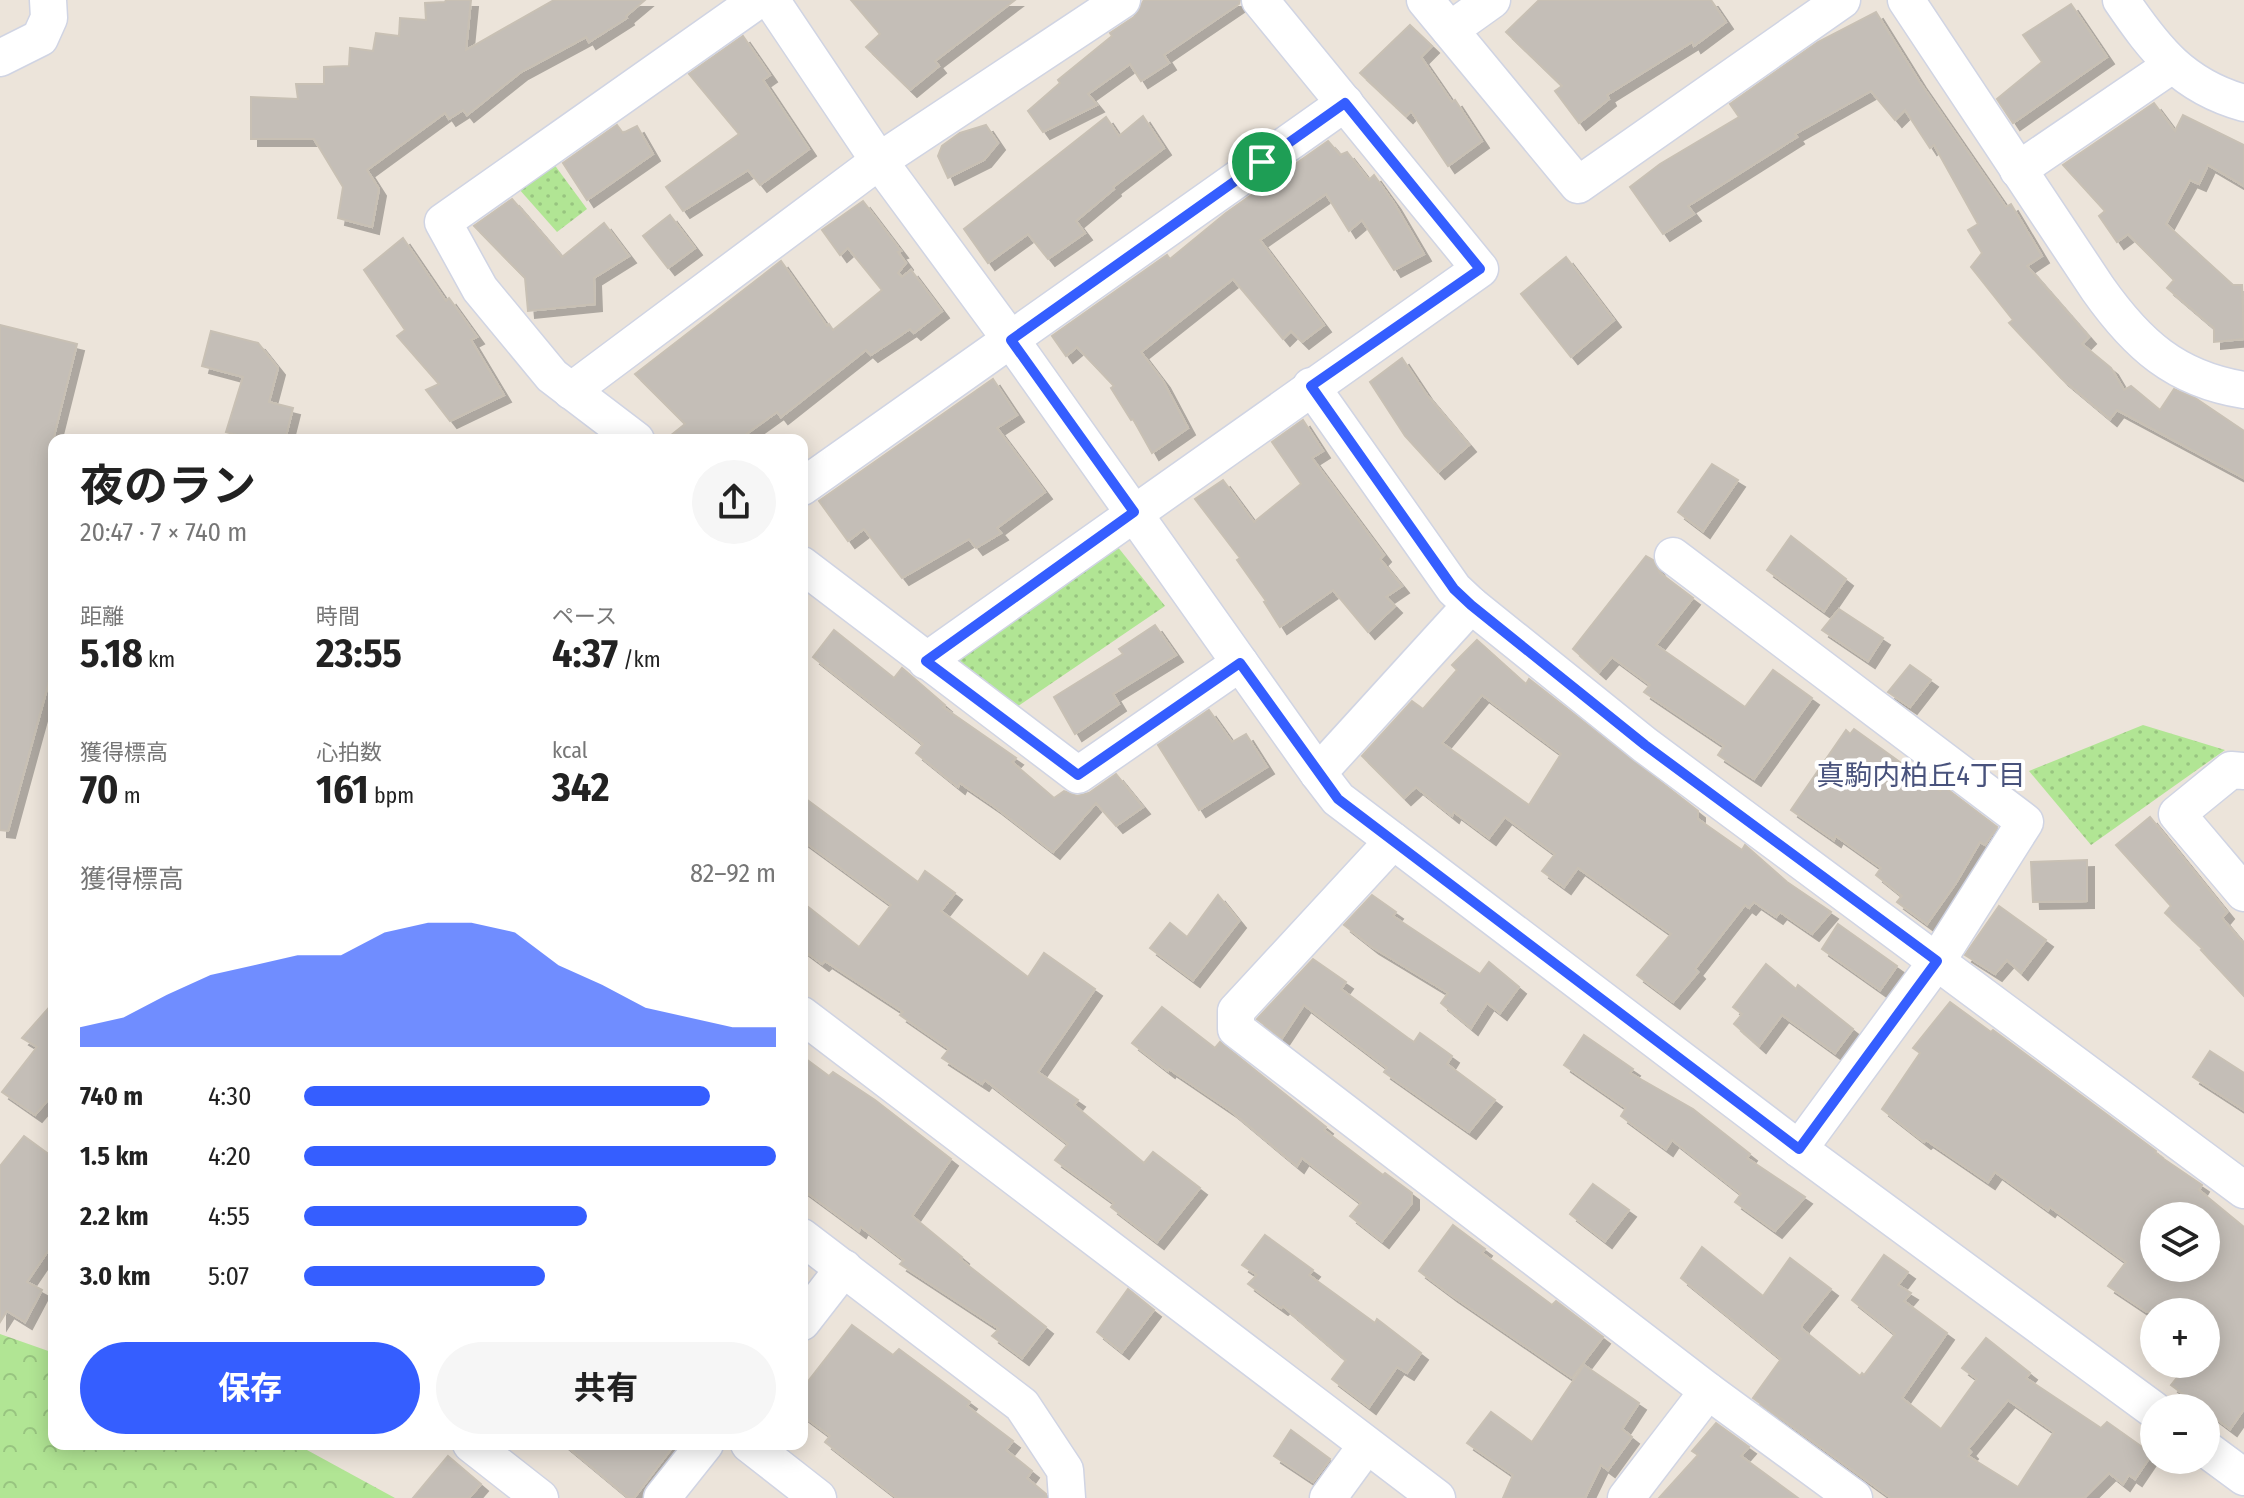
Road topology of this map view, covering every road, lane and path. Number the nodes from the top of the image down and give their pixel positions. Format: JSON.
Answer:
{"nodes":[{"id":1,"x":48,"y":0,"type":"edge"},
{"id":2,"x":758,"y":0,"type":"edge"},
{"id":3,"x":771,"y":0,"type":"edge"},
{"id":4,"x":1122,"y":0,"type":"edge"},
{"id":5,"x":1260,"y":0,"type":"edge"},
{"id":6,"x":1425,"y":0,"type":"edge"},
{"id":7,"x":1492,"y":0,"type":"edge"},
{"id":8,"x":1842,"y":0,"type":"edge"},
{"id":9,"x":1906,"y":0,"type":"edge"},
{"id":10,"x":2121,"y":0,"type":"edge"},
{"id":11,"x":1450,"y":30,"type":"junction"},
{"id":12,"x":0,"y":58,"type":"edge"},
{"id":13,"x":2172,"y":65,"type":"junction"},
{"id":14,"x":1345,"y":103,"type":"junction"},
{"id":15,"x":2244,"y":103,"type":"edge"},
{"id":16,"x":879,"y":161,"type":"junction"},
{"id":17,"x":2018,"y":170,"type":"junction"},
{"id":18,"x":1011,"y":340,"type":"junction"},
{"id":19,"x":1311,"y":386,"type":"junction"},
{"id":20,"x":2244,"y":390,"type":"edge"},
{"id":21,"x":571,"y":391,"type":"junction"},
{"id":22,"x":628,"y":434,"type":"edge"},
{"id":23,"x":808,"y":483,"type":"edge"},
{"id":24,"x":1134,"y":512,"type":"junction"},
{"id":25,"x":1673,"y":556,"type":"dead end"},
{"id":26,"x":808,"y":570,"type":"edge"},
{"id":27,"x":1471,"y":605,"type":"junction"},
{"id":28,"x":926,"y":661,"type":"junction"},
{"id":29,"x":1240,"y":663,"type":"junction"},
{"id":30,"x":2244,"y":771,"type":"edge"},
{"id":31,"x":1318,"y":773,"type":"junction"},
{"id":32,"x":1393,"y":841,"type":"junction"},
{"id":33,"x":2244,"y":893,"type":"edge"},
{"id":34,"x":1937,"y":961,"type":"junction"},
{"id":35,"x":808,"y":1020,"type":"edge"},
{"id":36,"x":1799,"y":1149,"type":"junction"},
{"id":37,"x":2244,"y":1190,"type":"edge"},
{"id":38,"x":808,"y":1241,"type":"edge"},
{"id":39,"x":844,"y":1268,"type":"junction"},
{"id":40,"x":808,"y":1314,"type":"edge"},
{"id":41,"x":1708,"y":1391,"type":"junction"},
{"id":42,"x":2140,"y":1400,"type":"edge"},
{"id":43,"x":1366,"y":1446,"type":"junction"},
{"id":44,"x":479,"y":1450,"type":"edge"},
{"id":45,"x":700,"y":1450,"type":"edge"},
{"id":46,"x":757,"y":1450,"type":"edge"},
{"id":47,"x":2220,"y":1459,"type":"edge"},
{"id":48,"x":2244,"y":1477,"type":"edge"},
{"id":49,"x":540,"y":1498,"type":"edge"},
{"id":50,"x":662,"y":1498,"type":"edge"},
{"id":51,"x":818,"y":1498,"type":"edge"},
{"id":52,"x":1067,"y":1498,"type":"edge"},
{"id":53,"x":1328,"y":1498,"type":"edge"},
{"id":54,"x":1437,"y":1498,"type":"edge"},
{"id":55,"x":1626,"y":1498,"type":"edge"},
{"id":56,"x":1854,"y":1498,"type":"edge"}],
"edges":[{"from":1,"to":12,"type":"street"},
{"from":2,"to":21,"type":"street"},
{"from":3,"to":16,"type":"street"},
{"from":4,"to":16,"type":"street"},
{"from":5,"to":14,"type":"street"},
{"from":6,"to":11,"type":"street"},
{"from":7,"to":11,"type":"street"},
{"from":8,"to":11,"type":"street"},
{"from":9,"to":17,"type":"street"},
{"from":10,"to":13,"type":"street"},
{"from":13,"to":15,"type":"street"},
{"from":13,"to":17,"type":"street"},
{"from":14,"to":18,"type":"street"},
{"from":14,"to":19,"type":"street"},
{"from":16,"to":18,"type":"street"},
{"from":16,"to":21,"type":"street"},
{"from":17,"to":20,"type":"street"},
{"from":18,"to":23,"type":"street"},
{"from":18,"to":24,"type":"street"},
{"from":19,"to":24,"type":"street"},
{"from":19,"to":27,"type":"street"},
{"from":21,"to":22,"type":"street"},
{"from":24,"to":28,"type":"street"},
{"from":24,"to":29,"type":"street"},
{"from":25,"to":34,"type":"street"},
{"from":26,"to":28,"type":"street"},
{"from":27,"to":31,"type":"street"},
{"from":27,"to":34,"type":"street"},
{"from":28,"to":29,"type":"street"},
{"from":29,"to":31,"type":"street"},
{"from":30,"to":33,"type":"street"},
{"from":31,"to":32,"type":"street"},
{"from":32,"to":36,"type":"street"},
{"from":32,"to":41,"type":"street"},
{"from":34,"to":36,"type":"street"},
{"from":34,"to":37,"type":"street"},
{"from":35,"to":43,"type":"street"},
{"from":36,"to":42,"type":"street"},
{"from":38,"to":39,"type":"street"},
{"from":39,"to":40,"type":"street"},
{"from":39,"to":52,"type":"street"},
{"from":41,"to":55,"type":"street"},
{"from":41,"to":56,"type":"street"},
{"from":43,"to":53,"type":"street"},
{"from":43,"to":54,"type":"street"},
{"from":44,"to":49,"type":"street"},
{"from":45,"to":50,"type":"street"},
{"from":46,"to":51,"type":"street"},
{"from":47,"to":48,"type":"street"}]}
